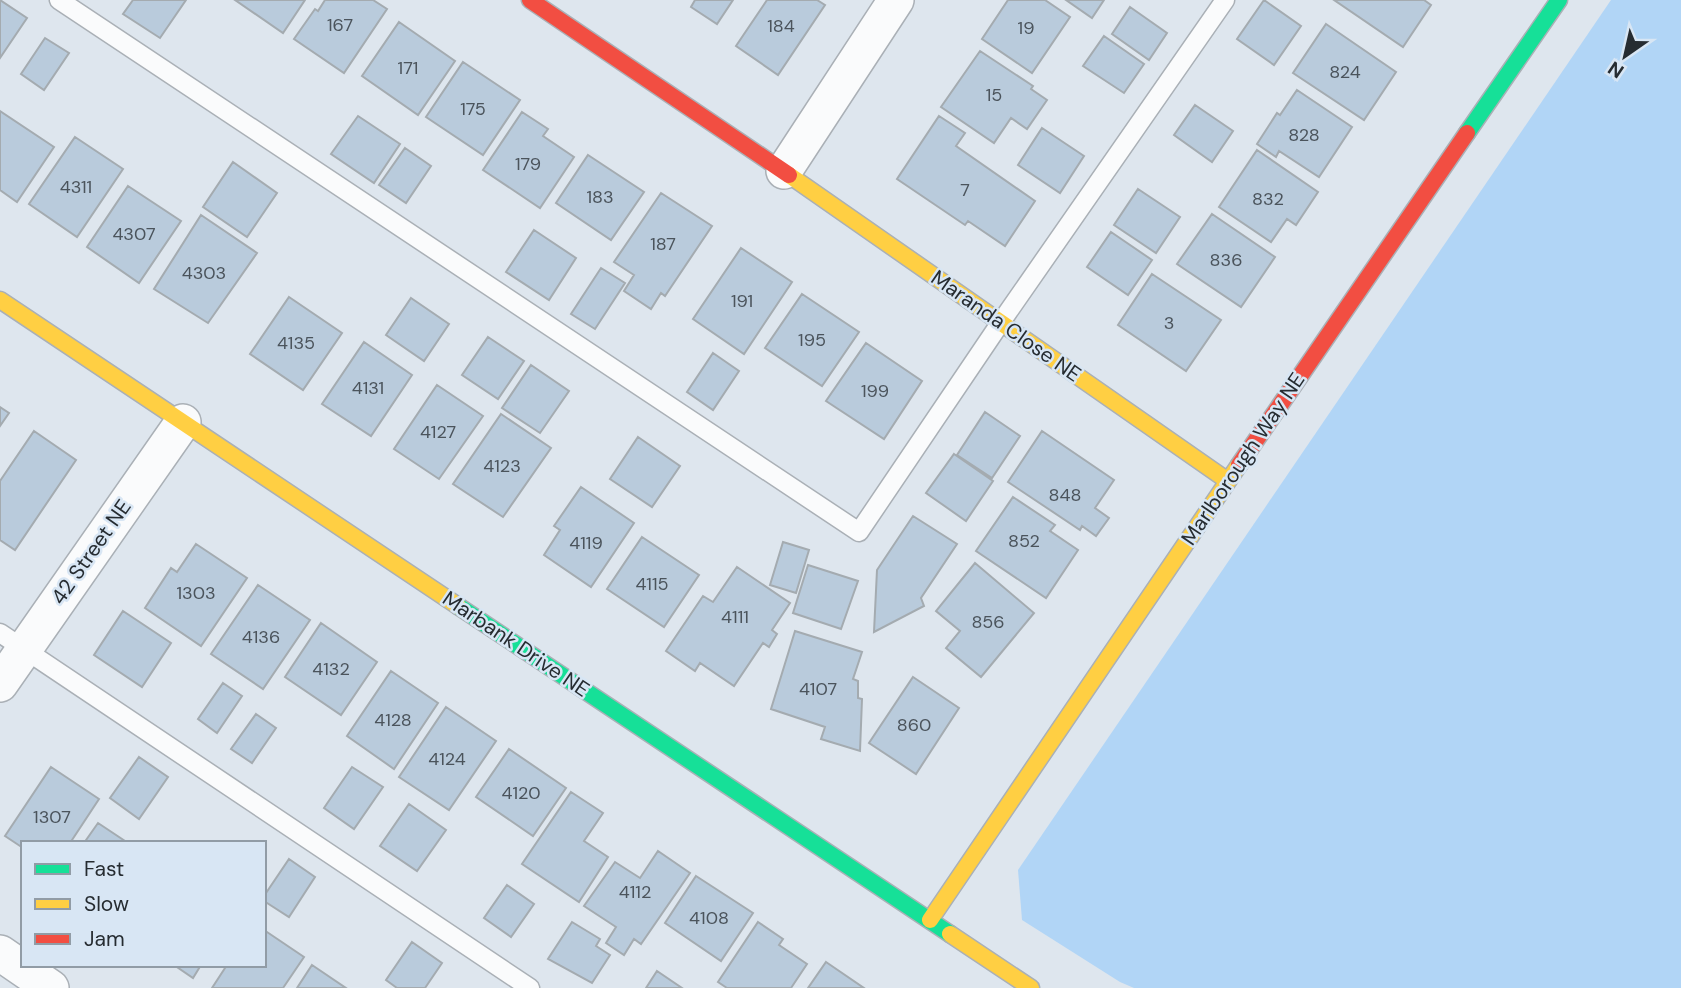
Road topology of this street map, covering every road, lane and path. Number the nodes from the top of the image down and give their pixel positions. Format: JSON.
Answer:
{"nodes":[{"id":1,"x":59,"y":0,"type":"edge"},
{"id":2,"x":530,"y":0,"type":"edge"},
{"id":3,"x":896,"y":0,"type":"edge"},
{"id":4,"x":1225,"y":0,"type":"edge"},
{"id":5,"x":1559,"y":0,"type":"edge"},
{"id":6,"x":785,"y":171,"type":"junction"},
{"id":7,"x":0,"y":300,"type":"edge"},
{"id":8,"x":1001,"y":322,"type":"junction"},
{"id":9,"x":183,"y":422,"type":"junction"},
{"id":10,"x":1228,"y":481,"type":"junction"},
{"id":11,"x":12,"y":641,"type":"edge"},
{"id":12,"x":0,"y":684,"type":"edge"},
{"id":13,"x":930,"y":920,"type":"junction"},
{"id":14,"x":0,"y":953,"type":"edge"},
{"id":15,"x":51,"y":988,"type":"edge"},
{"id":16,"x":530,"y":988,"type":"edge"},
{"id":17,"x":1031,"y":988,"type":"edge"}],
"edges":[{"from":1,"to":8,"type":"lane"},
{"from":2,"to":6,"type":"street","name":"Maranda Close NE"},
{"from":3,"to":6,"type":"street"},
{"from":4,"to":8,"type":"lane"},
{"from":5,"to":10,"type":"street","name":"Marlborough Way NE"},
{"from":6,"to":8,"type":"street","name":"Maranda Close NE"},
{"from":7,"to":9,"type":"street","name":"Marbank Drive NE"},
{"from":8,"to":10,"type":"street","name":"Maranda Close NE"},
{"from":9,"to":11,"type":"street","name":"42 Street NE"},
{"from":9,"to":13,"type":"street","name":"Marbank Drive NE"},
{"from":10,"to":13,"type":"street","name":"Marlborough Way NE"},
{"from":11,"to":12,"type":"street","name":"42 Street NE"},
{"from":11,"to":16,"type":"lane"},
{"from":13,"to":17,"type":"street","name":"Marbank Drive NE"},
{"from":14,"to":15,"type":"street"}]}
